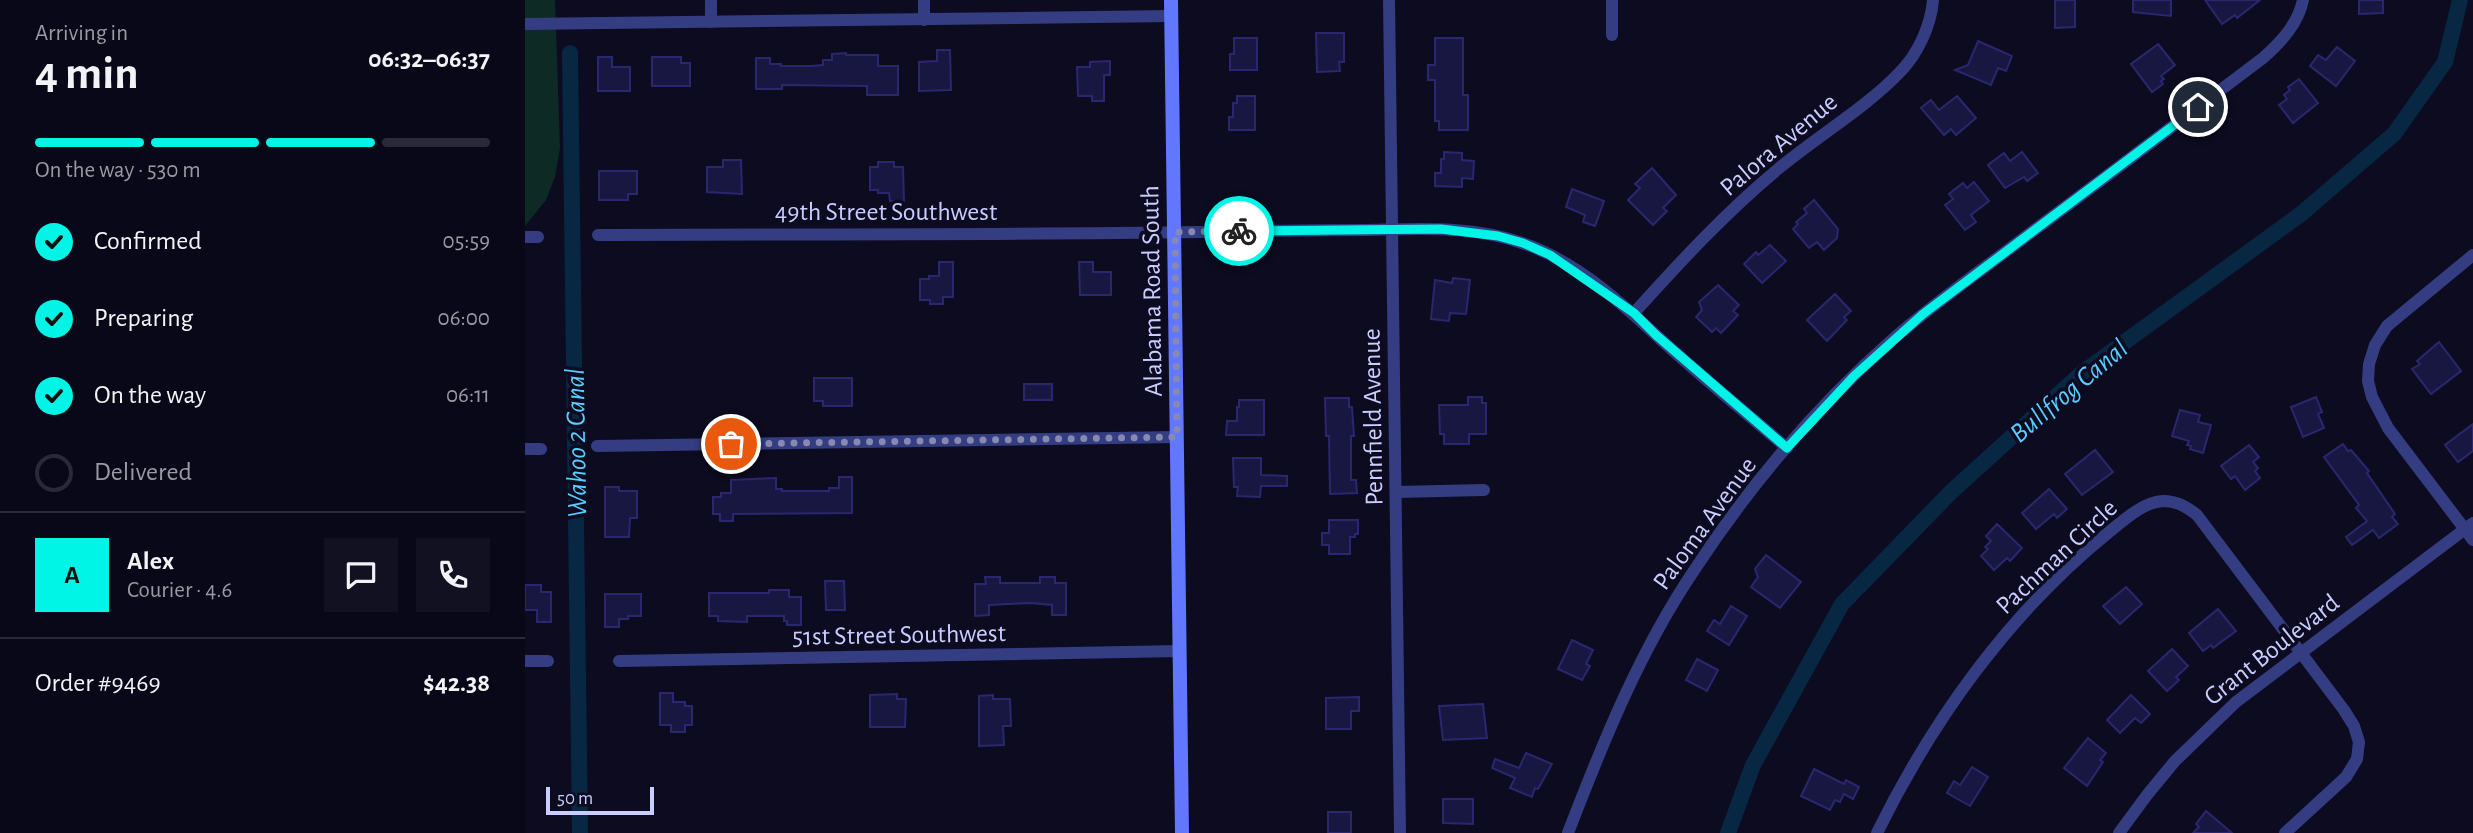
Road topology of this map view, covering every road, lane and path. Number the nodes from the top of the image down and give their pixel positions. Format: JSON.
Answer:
{"nodes":[{"id":1,"x":711,"y":0,"type":"edge"},
{"id":2,"x":924,"y":0,"type":"edge"},
{"id":3,"x":1171,"y":0,"type":"edge"},
{"id":4,"x":1389,"y":0,"type":"edge"},
{"id":5,"x":1612,"y":0,"type":"edge"},
{"id":6,"x":1933,"y":0,"type":"edge"},
{"id":7,"x":2304,"y":0,"type":"edge"},
{"id":8,"x":1172,"y":16,"type":"junction"},
{"id":9,"x":924,"y":20,"type":"junction"},
{"id":10,"x":711,"y":22,"type":"junction"},
{"id":11,"x":525,"y":24,"type":"edge"},
{"id":12,"x":1612,"y":35,"type":"dead end"},
{"id":13,"x":1392,"y":229,"type":"junction"},
{"id":14,"x":1175,"y":232,"type":"junction"},
{"id":15,"x":598,"y":235,"type":"dead end"},
{"id":16,"x":2473,"y":256,"type":"edge"},
{"id":17,"x":1634,"y":313,"type":"junction"},
{"id":18,"x":1177,"y":437,"type":"junction"},
{"id":19,"x":597,"y":446,"type":"dead end"},
{"id":20,"x":1787,"y":448,"type":"junction"},
{"id":21,"x":525,"y":449,"type":"edge"},
{"id":22,"x":541,"y":449,"type":"dead end"},
{"id":23,"x":1484,"y":490,"type":"dead end"},
{"id":24,"x":1396,"y":492,"type":"junction"},
{"id":25,"x":2469,"y":526,"type":"edge"},
{"id":26,"x":2473,"y":540,"type":"edge"},
{"id":27,"x":1180,"y":652,"type":"junction"},
{"id":28,"x":2301,"y":652,"type":"junction"},
{"id":29,"x":525,"y":661,"type":"edge"},
{"id":30,"x":548,"y":661,"type":"dead end"},
{"id":31,"x":619,"y":661,"type":"dead end"},
{"id":32,"x":1182,"y":833,"type":"edge"},
{"id":33,"x":1400,"y":833,"type":"edge"},
{"id":34,"x":1569,"y":833,"type":"edge"},
{"id":35,"x":1878,"y":833,"type":"edge"},
{"id":36,"x":2119,"y":833,"type":"edge"},
{"id":37,"x":2285,"y":833,"type":"edge"}],
"edges":[{"from":1,"to":10,"type":"street"},
{"from":2,"to":9,"type":"street"},
{"from":3,"to":8,"type":"street","name":"Alabama Road South"},
{"from":4,"to":13,"type":"street","name":"Pennfield Avenue"},
{"from":5,"to":12,"type":"street"},
{"from":6,"to":17,"type":"street","name":"Palora Avenue"},
{"from":7,"to":20,"type":"street","name":"Paloma Avenue"},
{"from":8,"to":9,"type":"street"},
{"from":8,"to":14,"type":"street","name":"Alabama Road South"},
{"from":9,"to":10,"type":"street"},
{"from":10,"to":11,"type":"street"},
{"from":13,"to":14,"type":"street","name":"49th Street Southwest"},
{"from":13,"to":17,"type":"street","name":"49th Street Southwest"},
{"from":13,"to":24,"type":"street","name":"Pennfield Avenue"},
{"from":14,"to":15,"type":"street","name":"49th Street Southwest"},
{"from":14,"to":18,"type":"street","name":"Alabama Road South"},
{"from":16,"to":25,"type":"street"},
{"from":17,"to":20,"type":"street","name":"49th Street Southwest"},
{"from":18,"to":19,"type":"street"},
{"from":18,"to":27,"type":"street","name":"Alabama Road South"},
{"from":20,"to":34,"type":"street","name":"Paloma Avenue"},
{"from":21,"to":22,"type":"street"},
{"from":23,"to":24,"type":"street"},
{"from":24,"to":33,"type":"street","name":"Pennfield Avenue"},
{"from":25,"to":26,"type":"street"},
{"from":25,"to":28,"type":"street","name":"Grant Boulevard"},
{"from":27,"to":31,"type":"street","name":"51st Street Southwest"},
{"from":27,"to":32,"type":"street","name":"Alabama Road South"},
{"from":28,"to":35,"type":"street","name":"Pachman Circle"},
{"from":28,"to":36,"type":"street","name":"Grant Boulevard"},
{"from":28,"to":37,"type":"street","name":"Pachman Circle"},
{"from":29,"to":30,"type":"street"}]}
